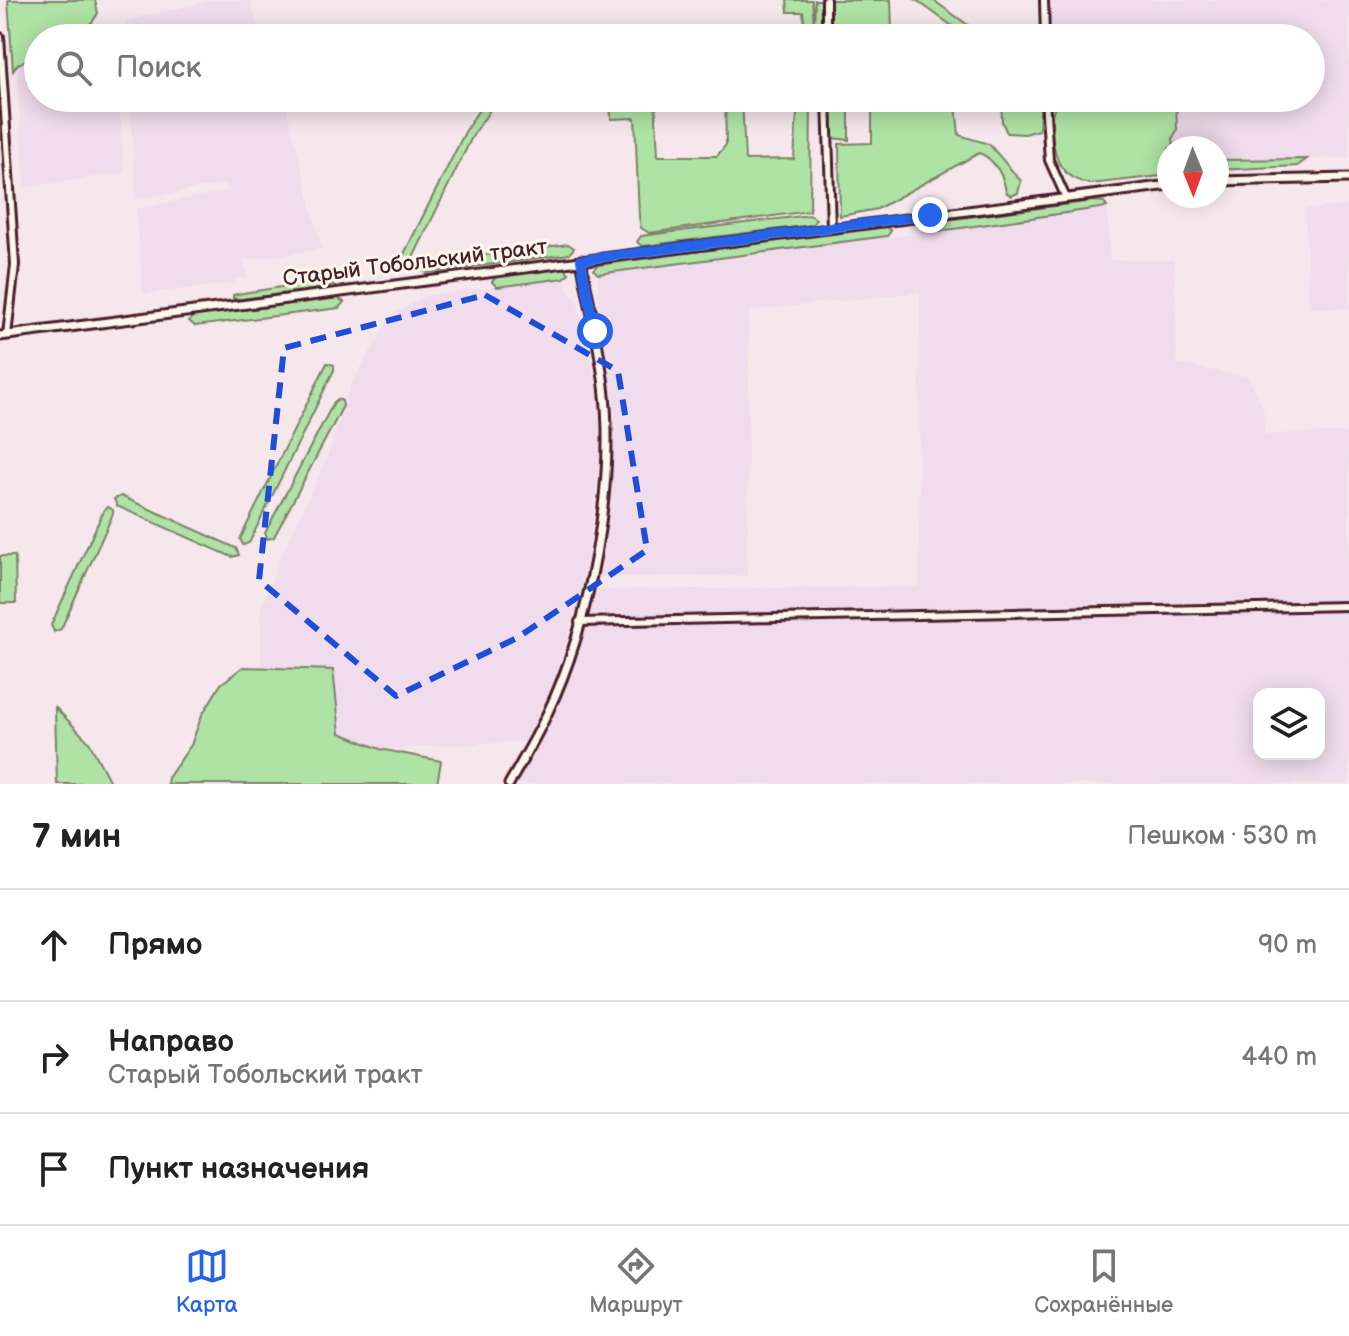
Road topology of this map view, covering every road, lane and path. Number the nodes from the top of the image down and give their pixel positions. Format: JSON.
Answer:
{"nodes":[{"id":1,"x":826,"y":0,"type":"edge"},
{"id":2,"x":1044,"y":0,"type":"edge"},
{"id":3,"x":826,"y":24,"type":"edge"},
{"id":4,"x":1045,"y":24,"type":"edge"},
{"id":5,"x":0,"y":37,"type":"edge"},
{"id":6,"x":827,"y":112,"type":"edge"},
{"id":7,"x":1046,"y":112,"type":"edge"},
{"id":8,"x":1229,"y":181,"type":"edge"},
{"id":9,"x":1349,"y":181,"type":"edge"},
{"id":10,"x":1157,"y":187,"type":"edge"},
{"id":11,"x":1066,"y":198,"type":"junction"},
{"id":12,"x":831,"y":228,"type":"junction"},
{"id":13,"x":581,"y":260,"type":"junction"},
{"id":14,"x":3,"y":335,"type":"edge"},
{"id":15,"x":1349,"y":606,"type":"edge"},
{"id":16,"x":579,"y":622,"type":"junction"},
{"id":17,"x":509,"y":784,"type":"edge"}],
"edges":[{"from":1,"to":3,"type":"street"},
{"from":2,"to":4,"type":"street"},
{"from":5,"to":14,"type":"street"},
{"from":6,"to":12,"type":"street"},
{"from":7,"to":11,"type":"street"},
{"from":8,"to":9,"type":"street"},
{"from":10,"to":11,"type":"street","name":"Старый Тобольский тракт"},
{"from":11,"to":12,"type":"street","name":"Старый Тобольский тракт"},
{"from":12,"to":13,"type":"street","name":"Старый Тобольский тракт"},
{"from":13,"to":14,"type":"street","name":"Старый Тобольский тракт"},
{"from":13,"to":16,"type":"street"},
{"from":15,"to":16,"type":"street"},
{"from":16,"to":17,"type":"street"}]}
